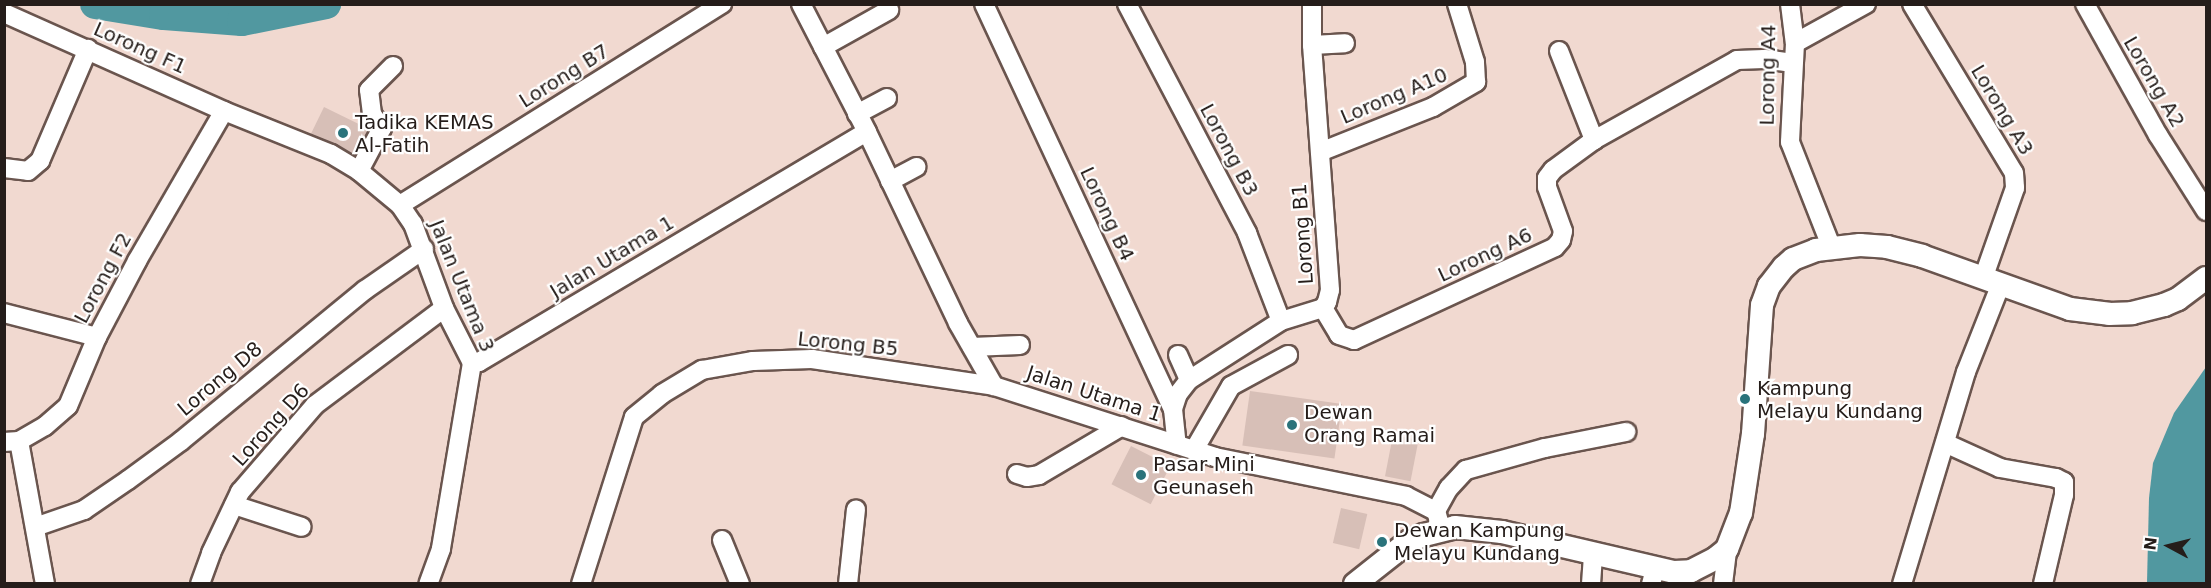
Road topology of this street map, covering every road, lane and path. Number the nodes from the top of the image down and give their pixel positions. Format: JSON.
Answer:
{"nodes":[{"id":1,"x":722,"y":4,"type":"edge"},
{"id":2,"x":801,"y":4,"type":"edge"},
{"id":3,"x":984,"y":4,"type":"edge"},
{"id":4,"x":1127,"y":4,"type":"edge"},
{"id":5,"x":1312,"y":4,"type":"edge"},
{"id":6,"x":1457,"y":4,"type":"edge"},
{"id":7,"x":1790,"y":4,"type":"edge"},
{"id":8,"x":1866,"y":4,"type":"edge"},
{"id":9,"x":1912,"y":4,"type":"edge"},
{"id":10,"x":2085,"y":4,"type":"edge"},
{"id":11,"x":889,"y":10,"type":"dead end"},
{"id":12,"x":4,"y":13,"type":"edge"},
{"id":13,"x":1345,"y":43,"type":"dead end"},
{"id":14,"x":1794,"y":43,"type":"junction"},
{"id":15,"x":1312,"y":45,"type":"junction"},
{"id":16,"x":823,"y":47,"type":"junction"},
{"id":17,"x":88,"y":49,"type":"junction"},
{"id":18,"x":1559,"y":51,"type":"dead end"},
{"id":19,"x":1793,"y":63,"type":"junction"},
{"id":20,"x":393,"y":66,"type":"dead end"},
{"id":21,"x":887,"y":98,"type":"dead end"},
{"id":22,"x":224,"y":111,"type":"junction"},
{"id":23,"x":857,"y":114,"type":"junction"},
{"id":24,"x":867,"y":132,"type":"junction"},
{"id":25,"x":1594,"y":140,"type":"junction"},
{"id":26,"x":1320,"y":152,"type":"junction"},
{"id":27,"x":916,"y":167,"type":"dead end"},
{"id":28,"x":4,"y":168,"type":"edge"},
{"id":29,"x":359,"y":171,"type":"junction"},
{"id":30,"x":890,"y":181,"type":"junction"},
{"id":31,"x":400,"y":205,"type":"junction"},
{"id":32,"x":2206,"y":211,"type":"edge"},
{"id":33,"x":1831,"y":246,"type":"junction"},
{"id":34,"x":424,"y":249,"type":"junction"},
{"id":35,"x":2206,"y":278,"type":"edge"},
{"id":36,"x":1992,"y":282,"type":"junction"},
{"id":37,"x":444,"y":308,"type":"junction"},
{"id":38,"x":1323,"y":308,"type":"junction"},
{"id":39,"x":4,"y":313,"type":"edge"},
{"id":40,"x":1281,"y":321,"type":"junction"},
{"id":41,"x":97,"y":337,"type":"junction"},
{"id":42,"x":1020,"y":345,"type":"dead end"},
{"id":43,"x":972,"y":347,"type":"junction"},
{"id":44,"x":1178,"y":355,"type":"dead end"},
{"id":45,"x":1288,"y":356,"type":"dead end"},
{"id":46,"x":472,"y":363,"type":"junction"},
{"id":47,"x":1189,"y":380,"type":"junction"},
{"id":48,"x":994,"y":386,"type":"junction"},
{"id":49,"x":1173,"y":409,"type":"junction"},
{"id":50,"x":1122,"y":426,"type":"junction"},
{"id":51,"x":1626,"y":432,"type":"dead end"},
{"id":52,"x":12,"y":442,"type":"edge"},
{"id":53,"x":1945,"y":443,"type":"junction"},
{"id":54,"x":1186,"y":448,"type":"junction"},
{"id":55,"x":1017,"y":474,"type":"dead end"},
{"id":56,"x":234,"y":505,"type":"junction"},
{"id":57,"x":856,"y":509,"type":"dead end"},
{"id":58,"x":1439,"y":520,"type":"junction"},
{"id":59,"x":35,"y":527,"type":"junction"},
{"id":60,"x":302,"y":527,"type":"dead end"},
{"id":61,"x":722,"y":540,"type":"dead end"},
{"id":62,"x":1727,"y":549,"type":"junction"},
{"id":63,"x":1593,"y":554,"type":"junction"},
{"id":64,"x":1653,"y":576,"type":"edge"},
{"id":65,"x":1691,"y":577,"type":"edge"},
{"id":66,"x":45,"y":584,"type":"edge"},
{"id":67,"x":200,"y":584,"type":"edge"},
{"id":68,"x":428,"y":584,"type":"edge"},
{"id":69,"x":581,"y":584,"type":"edge"},
{"id":70,"x":740,"y":584,"type":"edge"},
{"id":71,"x":848,"y":584,"type":"edge"},
{"id":72,"x":1355,"y":584,"type":"edge"},
{"id":73,"x":1591,"y":584,"type":"edge"},
{"id":74,"x":1723,"y":584,"type":"edge"},
{"id":75,"x":1902,"y":584,"type":"edge"},
{"id":76,"x":2043,"y":584,"type":"edge"}],
"edges":[{"from":1,"to":31,"type":"street","name":"Lorong B7"},
{"from":2,"to":16,"type":"street"},
{"from":3,"to":49,"type":"street","name":"Lorong B4"},
{"from":4,"to":40,"type":"street","name":"Lorong B3"},
{"from":5,"to":15,"type":"street","name":"Lorong B1"},
{"from":6,"to":26,"type":"street","name":"Lorong A10"},
{"from":7,"to":14,"type":"street","name":"Lorong A4"},
{"from":8,"to":14,"type":"street"},
{"from":9,"to":36,"type":"street","name":"Lorong A3"},
{"from":10,"to":32,"type":"street","name":"Lorong A2"},
{"from":11,"to":16,"type":"street"},
{"from":12,"to":17,"type":"street","name":"Lorong F1"},
{"from":13,"to":15,"type":"street"},
{"from":14,"to":19,"type":"street","name":"Lorong A4"},
{"from":15,"to":26,"type":"street","name":"Lorong B1"},
{"from":16,"to":23,"type":"street"},
{"from":17,"to":22,"type":"street","name":"Lorong F1"},
{"from":17,"to":28,"type":"street"},
{"from":18,"to":25,"type":"street"},
{"from":19,"to":25,"type":"street","name":"Lorong A6"},
{"from":19,"to":33,"type":"street","name":"Lorong A4"},
{"from":20,"to":29,"type":"street"},
{"from":21,"to":23,"type":"street"},
{"from":22,"to":29,"type":"street","name":"Jalan Utama 3"},
{"from":22,"to":41,"type":"street","name":"Lorong F2"},
{"from":23,"to":24,"type":"street"},
{"from":24,"to":30,"type":"street"},
{"from":24,"to":46,"type":"street","name":"Jalan Utama 1"},
{"from":25,"to":38,"type":"street","name":"Lorong A6"},
{"from":26,"to":38,"type":"street","name":"Lorong B1"},
{"from":27,"to":30,"type":"street"},
{"from":29,"to":31,"type":"street","name":"Jalan Utama 3"},
{"from":30,"to":43,"type":"street"},
{"from":31,"to":34,"type":"street","name":"Jalan Utama 3"},
{"from":33,"to":36,"type":"main road"},
{"from":33,"to":62,"type":"main road"},
{"from":34,"to":37,"type":"street","name":"Jalan Utama 3"},
{"from":34,"to":59,"type":"street","name":"Lorong D8"},
{"from":35,"to":36,"type":"main road"},
{"from":36,"to":53,"type":"street","name":"Lorong A3"},
{"from":37,"to":46,"type":"street","name":"Jalan Utama 3"},
{"from":37,"to":56,"type":"street","name":"Lorong D6"},
{"from":38,"to":40,"type":"street","name":"Lorong B1"},
{"from":39,"to":41,"type":"street"},
{"from":40,"to":47,"type":"street","name":"Lorong B1"},
{"from":41,"to":52,"type":"street","name":"Lorong F2"},
{"from":42,"to":43,"type":"street"},
{"from":43,"to":48,"type":"street"},
{"from":44,"to":47,"type":"street"},
{"from":45,"to":54,"type":"street"},
{"from":46,"to":68,"type":"street","name":"Jalan Utama 3"},
{"from":47,"to":49,"type":"street","name":"Lorong B1"},
{"from":48,"to":50,"type":"street","name":"Jalan Utama 1"},
{"from":48,"to":69,"type":"street","name":"Lorong B5"},
{"from":49,"to":54,"type":"street","name":"Lorong B4"},
{"from":50,"to":54,"type":"street","name":"Jalan Utama 1"},
{"from":50,"to":55,"type":"street"},
{"from":51,"to":58,"type":"street"},
{"from":52,"to":59,"type":"street"},
{"from":53,"to":75,"type":"street","name":"Lorong A3"},
{"from":53,"to":76,"type":"street"},
{"from":54,"to":58,"type":"street","name":"Jalan Utama 1"},
{"from":56,"to":60,"type":"street"},
{"from":56,"to":67,"type":"street","name":"Lorong D6"},
{"from":57,"to":71,"type":"street"},
{"from":58,"to":63,"type":"main road"},
{"from":58,"to":72,"type":"main road"},
{"from":59,"to":66,"type":"street"},
{"from":61,"to":70,"type":"street"},
{"from":62,"to":65,"type":"main road"},
{"from":62,"to":74,"type":"street"},
{"from":63,"to":64,"type":"main road"},
{"from":63,"to":73,"type":"street"},
{"from":64,"to":65,"type":"main road"}]}
